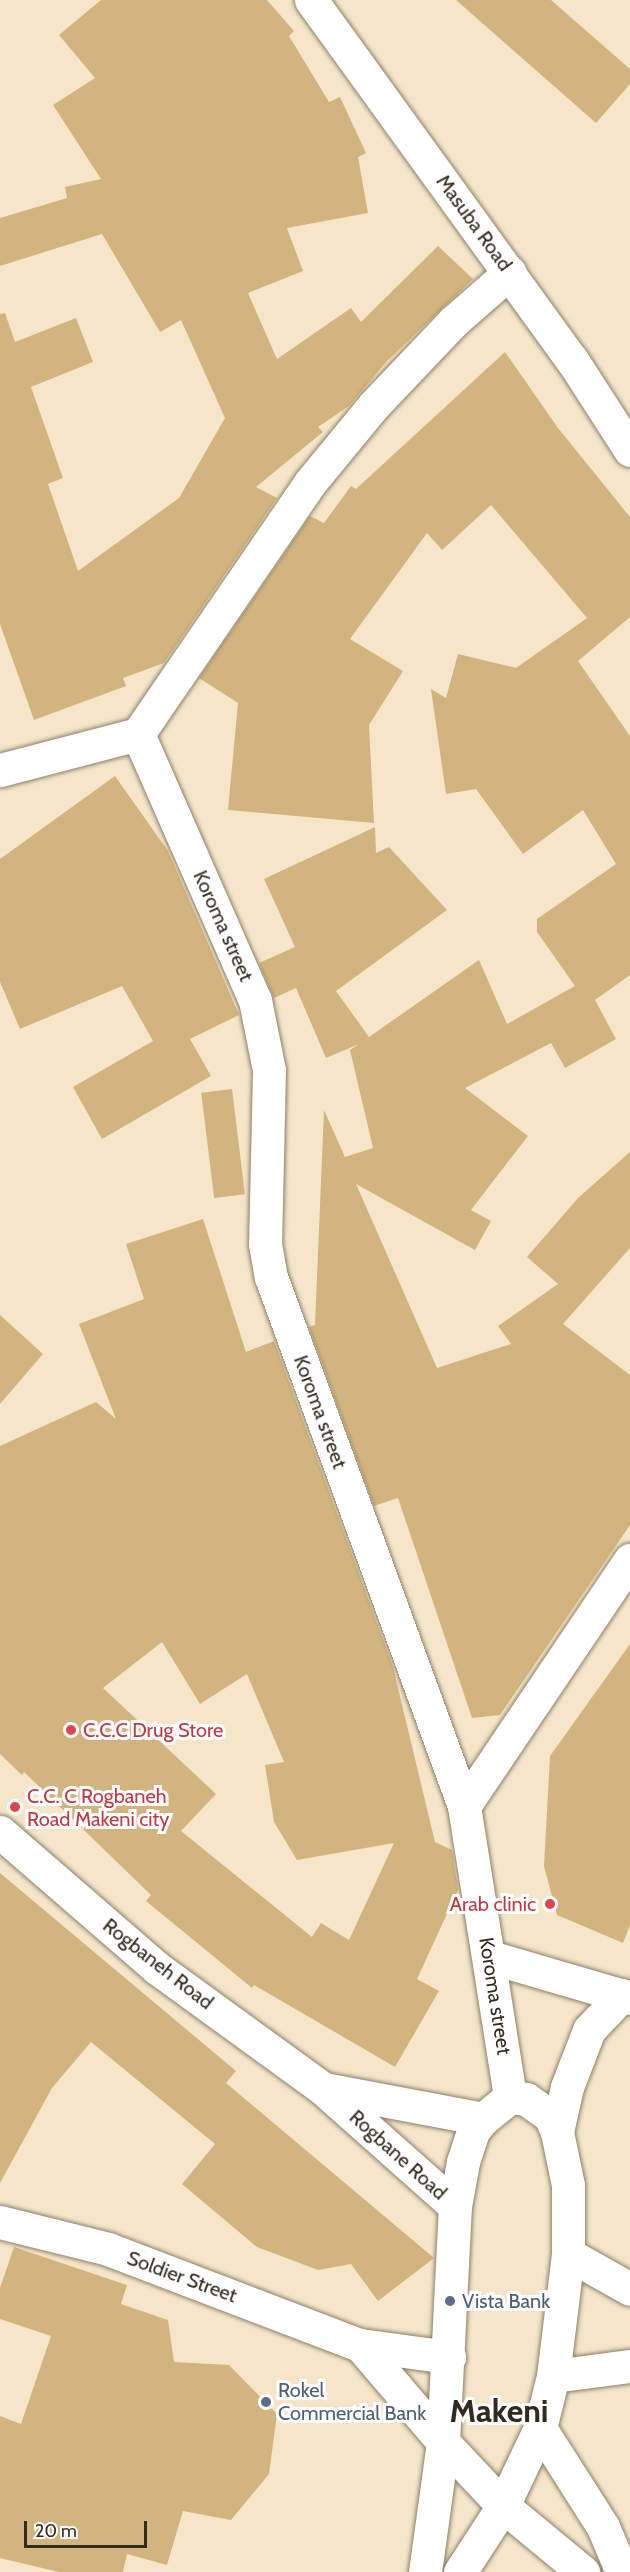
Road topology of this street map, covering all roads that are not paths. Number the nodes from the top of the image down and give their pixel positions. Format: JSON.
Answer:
{"nodes":[{"id":1,"x":311,"y":0,"type":"edge"},
{"id":2,"x":510,"y":272,"type":"junction"},
{"id":3,"x":630,"y":450,"type":"edge"},
{"id":4,"x":138,"y":734,"type":"junction"},
{"id":5,"x":0,"y":770,"type":"edge"},
{"id":6,"x":630,"y":1560,"type":"edge"},
{"id":7,"x":464,"y":1806,"type":"junction"},
{"id":8,"x":0,"y":1832,"type":"edge"},
{"id":9,"x":490,"y":1957,"type":"junction"},
{"id":10,"x":626,"y":1996,"type":"edge"},
{"id":11,"x":322,"y":2088,"type":"junction"},
{"id":12,"x":510,"y":2097,"type":"junction"},
{"id":13,"x":483,"y":2119,"type":"junction"},
{"id":14,"x":557,"y":2132,"type":"junction"},
{"id":15,"x":455,"y":2206,"type":"junction"},
{"id":16,"x":0,"y":2222,"type":"edge"},
{"id":17,"x":568,"y":2254,"type":"junction"},
{"id":18,"x":630,"y":2289,"type":"edge"},
{"id":19,"x":360,"y":2345,"type":"junction"},
{"id":20,"x":449,"y":2357,"type":"junction"},
{"id":21,"x":630,"y":2366,"type":"edge"},
{"id":22,"x":553,"y":2376,"type":"junction"},
{"id":23,"x":540,"y":2428,"type":"junction"},
{"id":24,"x":443,"y":2442,"type":"junction"},
{"id":25,"x":503,"y":2506,"type":"junction"},
{"id":26,"x":425,"y":2572,"type":"edge"},
{"id":27,"x":460,"y":2572,"type":"edge"},
{"id":28,"x":583,"y":2572,"type":"edge"},
{"id":29,"x":622,"y":2572,"type":"edge"}],
"edges":[{"from":1,"to":2,"type":"street","name":"Masuba Road"},
{"from":2,"to":3,"type":"street","name":"Masuba Road"},
{"from":2,"to":4,"type":"street"},
{"from":4,"to":5,"type":"street"},
{"from":4,"to":7,"type":"street","name":"Koroma street"},
{"from":6,"to":7,"type":"street"},
{"from":7,"to":9,"type":"street","name":"Koroma street"},
{"from":8,"to":11,"type":"street","name":"Rogbaneh Road"},
{"from":9,"to":10,"type":"street"},
{"from":9,"to":12,"type":"street","name":"Koroma street"},
{"from":10,"to":14,"type":"street"},
{"from":11,"to":13,"type":"street","name":"Rogbane Road"},
{"from":11,"to":15,"type":"street","name":"Rogbane Road"},
{"from":12,"to":13,"type":"street"},
{"from":12,"to":14,"type":"street"},
{"from":13,"to":15,"type":"street"},
{"from":14,"to":17,"type":"street"},
{"from":15,"to":20,"type":"street","name":"Rogbane Road"},
{"from":16,"to":19,"type":"street","name":"Soldier Street"},
{"from":17,"to":18,"type":"street"},
{"from":17,"to":22,"type":"street"},
{"from":19,"to":20,"type":"street","name":"Soldier Street"},
{"from":19,"to":24,"type":"street","name":"Soldier Street"},
{"from":20,"to":24,"type":"street","name":"Rogbane Road"},
{"from":21,"to":22,"type":"street"},
{"from":22,"to":23,"type":"street"},
{"from":23,"to":25,"type":"street"},
{"from":23,"to":29,"type":"street"},
{"from":24,"to":25,"type":"street","name":"Soldier Street"},
{"from":24,"to":26,"type":"street","name":"Rogbane Road"},
{"from":25,"to":27,"type":"street"},
{"from":25,"to":28,"type":"street","name":"Soldier Street"}]}
